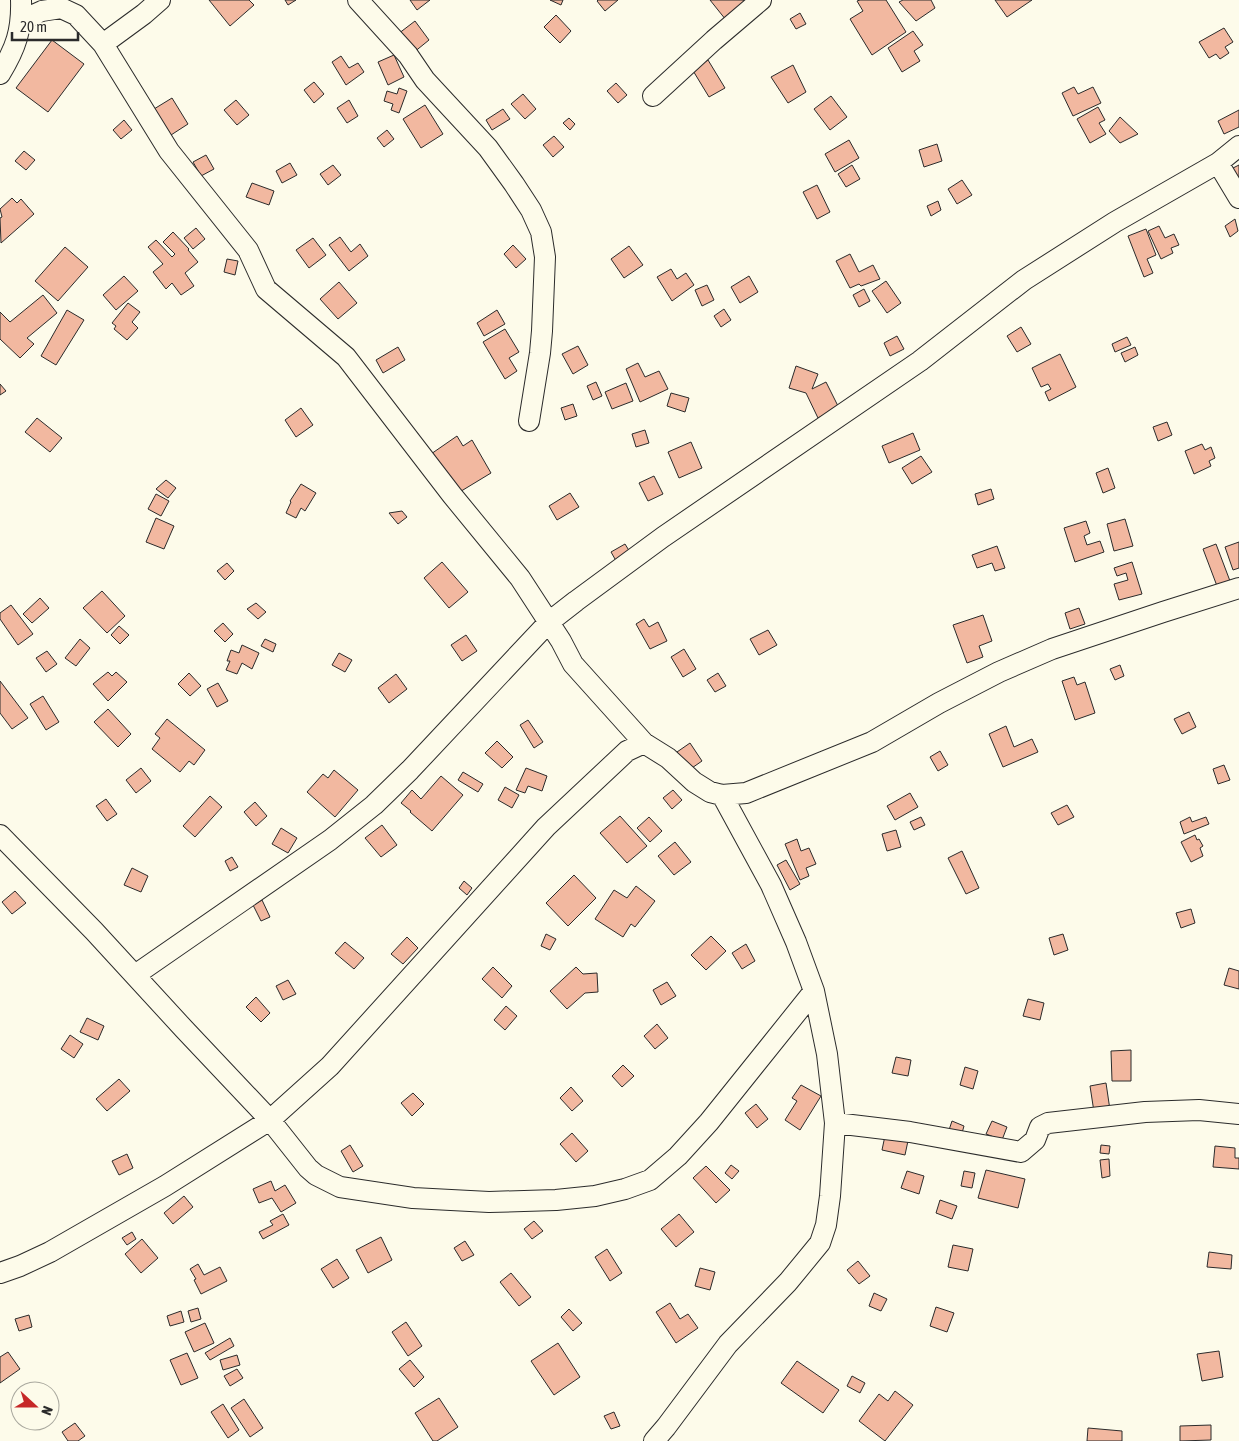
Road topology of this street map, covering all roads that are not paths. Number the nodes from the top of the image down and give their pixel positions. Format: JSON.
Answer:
{"nodes":[{"id":1,"x":21,"y":0,"type":"edge"},
{"id":2,"x":160,"y":0,"type":"edge"},
{"id":3,"x":358,"y":0,"type":"edge"},
{"id":4,"x":761,"y":0,"type":"edge"},
{"id":5,"x":22,"y":20,"type":"junction"},
{"id":6,"x":103,"y":44,"type":"junction"},
{"id":7,"x":0,"y":74,"type":"edge"},
{"id":8,"x":653,"y":96,"type":"dead end"},
{"id":9,"x":1239,"y":146,"type":"edge"},
{"id":10,"x":1218,"y":163,"type":"junction"},
{"id":11,"x":1239,"y":198,"type":"edge"},
{"id":12,"x":529,"y":421,"type":"dead end"},
{"id":13,"x":1239,"y":588,"type":"edge"},
{"id":14,"x":549,"y":622,"type":"junction"},
{"id":15,"x":644,"y":743,"type":"junction"},
{"id":16,"x":722,"y":795,"type":"junction"},
{"id":17,"x":0,"y":835,"type":"edge"},
{"id":18,"x":136,"y":975,"type":"junction"},
{"id":19,"x":814,"y":991,"type":"junction"},
{"id":20,"x":1239,"y":1114,"type":"edge"},
{"id":21,"x":270,"y":1120,"type":"junction"},
{"id":22,"x":835,"y":1123,"type":"junction"},
{"id":23,"x":0,"y":1273,"type":"edge"},
{"id":24,"x":654,"y":1441,"type":"edge"}],
"edges":[{"from":1,"to":5,"type":"street"},
{"from":2,"to":6,"type":"street"},
{"from":3,"to":12,"type":"street"},
{"from":4,"to":8,"type":"street"},
{"from":5,"to":6,"type":"street"},
{"from":5,"to":7,"type":"street"},
{"from":6,"to":14,"type":"street"},
{"from":9,"to":10,"type":"street"},
{"from":10,"to":11,"type":"street"},
{"from":10,"to":14,"type":"street"},
{"from":13,"to":16,"type":"street"},
{"from":14,"to":15,"type":"street"},
{"from":14,"to":18,"type":"street"},
{"from":15,"to":16,"type":"street"},
{"from":15,"to":21,"type":"street"},
{"from":16,"to":19,"type":"street"},
{"from":17,"to":18,"type":"street"},
{"from":18,"to":21,"type":"street"},
{"from":19,"to":21,"type":"street"},
{"from":19,"to":22,"type":"street"},
{"from":20,"to":22,"type":"street"},
{"from":21,"to":23,"type":"street"},
{"from":22,"to":24,"type":"street"}]}
